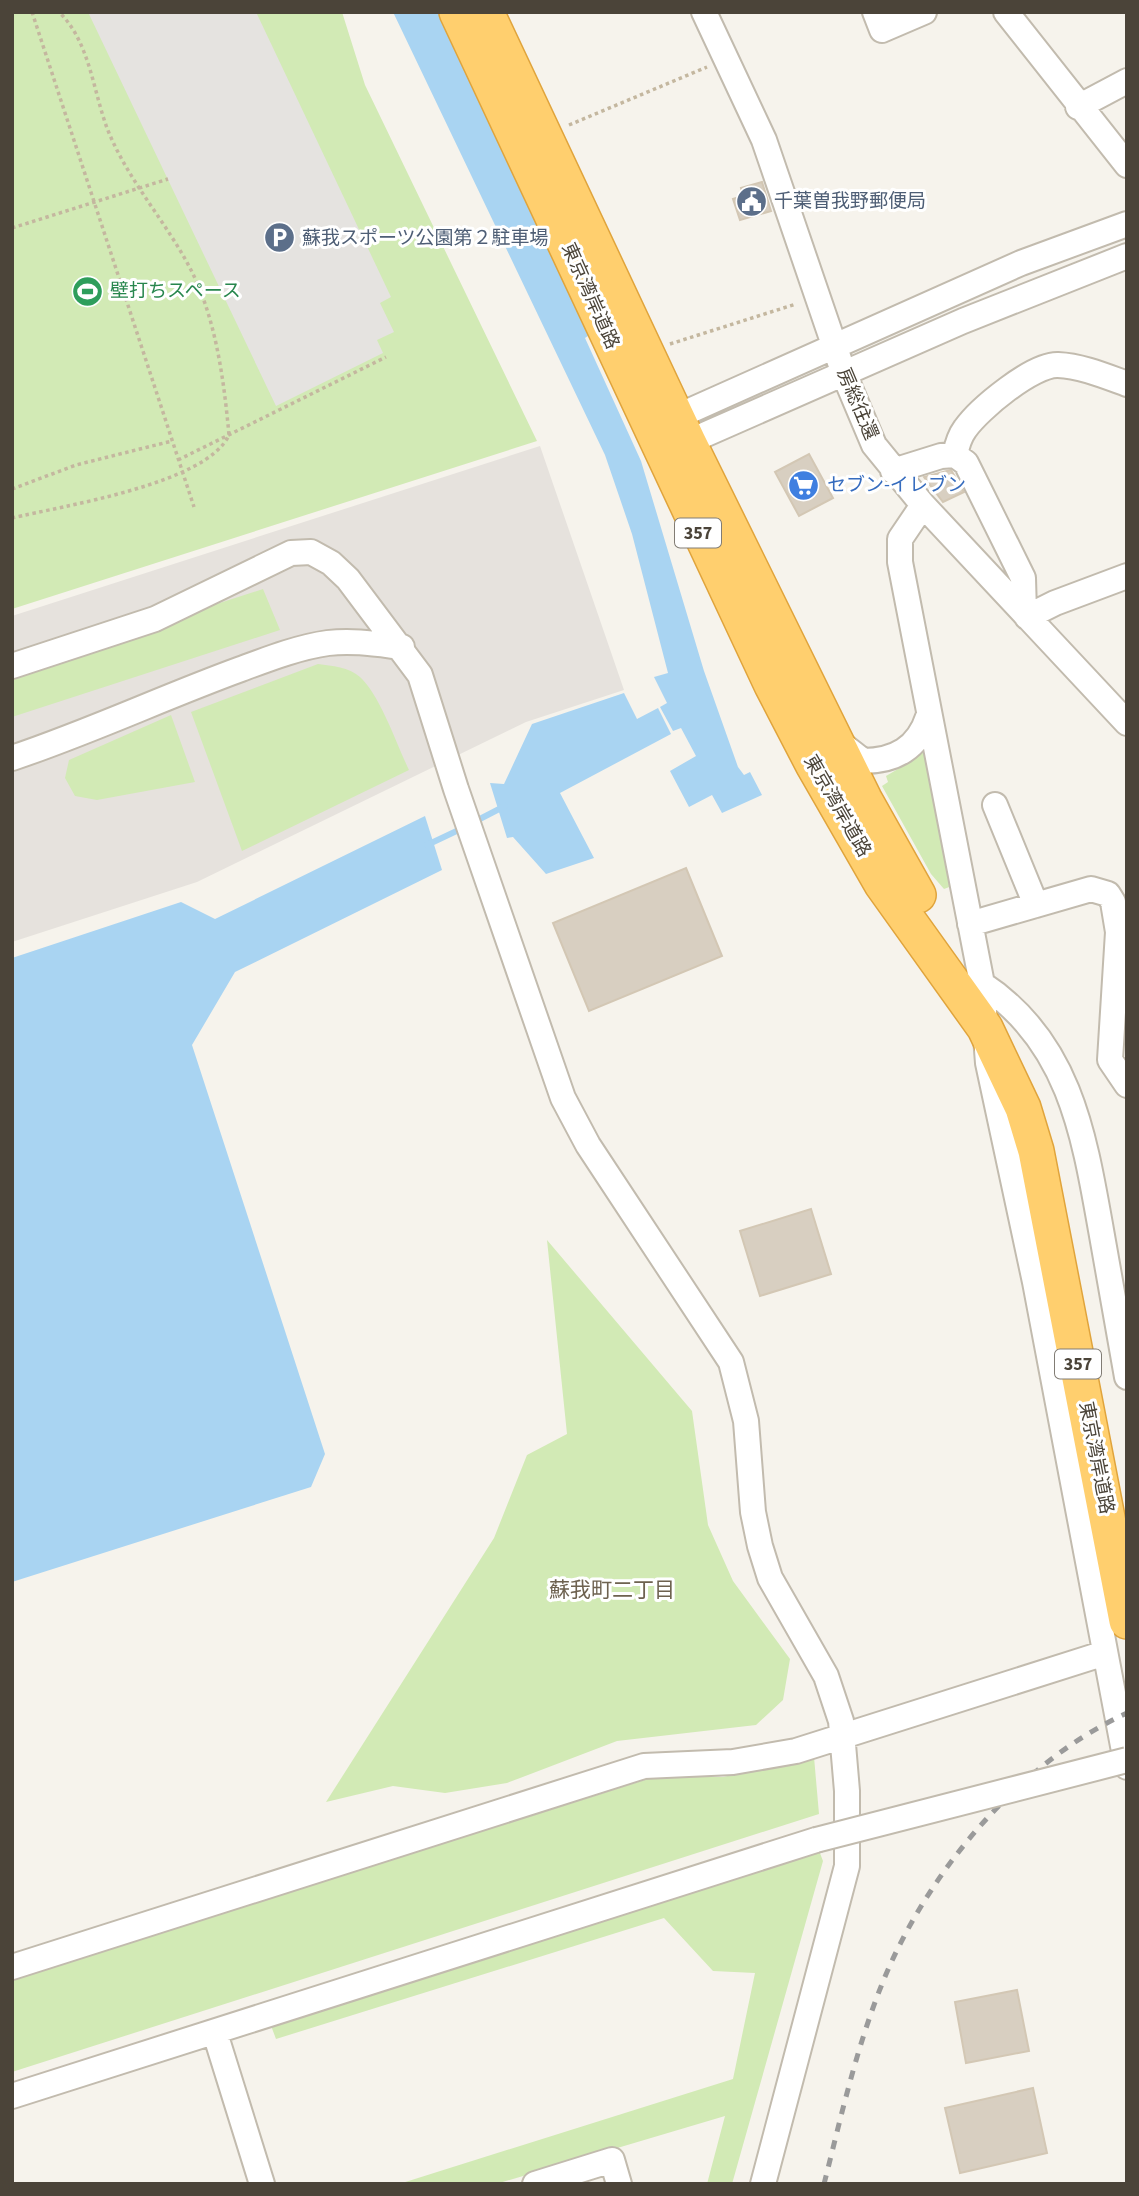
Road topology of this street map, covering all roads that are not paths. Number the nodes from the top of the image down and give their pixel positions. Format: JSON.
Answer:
{"nodes":[{"id":1,"x":457,"y":12,"type":"edge"},
{"id":2,"x":486,"y":12,"type":"edge"},
{"id":3,"x":704,"y":12,"type":"edge"},
{"id":4,"x":875,"y":12,"type":"edge"},
{"id":5,"x":924,"y":12,"type":"edge"},
{"id":6,"x":1006,"y":12,"type":"edge"},
{"id":7,"x":1127,"y":81,"type":"edge"},
{"id":8,"x":1078,"y":107,"type":"junction"},
{"id":9,"x":1127,"y":165,"type":"edge"},
{"id":10,"x":1127,"y":224,"type":"edge"},
{"id":11,"x":1127,"y":256,"type":"edge"},
{"id":12,"x":834,"y":345,"type":"junction"},
{"id":13,"x":844,"y":374,"type":"junction"},
{"id":14,"x":1127,"y":384,"type":"edge"},
{"id":15,"x":673,"y":433,"type":"junction"},
{"id":16,"x":955,"y":455,"type":"junction"},
{"id":17,"x":893,"y":471,"type":"junction"},
{"id":18,"x":923,"y":505,"type":"junction"},
{"id":19,"x":1127,"y":576,"type":"edge"},
{"id":20,"x":1026,"y":615,"type":"junction"},
{"id":21,"x":402,"y":647,"type":"junction"},
{"id":22,"x":12,"y":666,"type":"edge"},
{"id":23,"x":928,"y":717,"type":"junction"},
{"id":24,"x":1127,"y":723,"type":"edge"},
{"id":25,"x":834,"y":737,"type":"junction"},
{"id":26,"x":12,"y":758,"type":"edge"},
{"id":27,"x":995,"y":804,"type":"dead end"},
{"id":28,"x":1036,"y":905,"type":"junction"},
{"id":29,"x":970,"y":924,"type":"junction"},
{"id":30,"x":1122,"y":930,"type":"edge"},
{"id":31,"x":982,"y":984,"type":"junction"},
{"id":32,"x":985,"y":1028,"type":"junction"},
{"id":33,"x":1127,"y":1085,"type":"edge"},
{"id":34,"x":1023,"y":1113,"type":"junction"},
{"id":35,"x":1127,"y":1377,"type":"edge"},
{"id":36,"x":1127,"y":1494,"type":"edge"},
{"id":37,"x":1127,"y":1621,"type":"edge"},
{"id":38,"x":1105,"y":1653,"type":"junction"},
{"id":39,"x":1123,"y":1724,"type":"edge"},
{"id":40,"x":842,"y":1734,"type":"junction"},
{"id":41,"x":1127,"y":1760,"type":"edge"},
{"id":42,"x":1127,"y":1767,"type":"edge"},
{"id":43,"x":12,"y":1968,"type":"edge"},
{"id":44,"x":215,"y":2033,"type":"junction"},
{"id":45,"x":12,"y":2096,"type":"edge"},
{"id":46,"x":538,"y":2183,"type":"edge"},
{"id":47,"x":262,"y":2184,"type":"edge"},
{"id":48,"x":619,"y":2184,"type":"edge"},
{"id":49,"x":763,"y":2184,"type":"edge"}],
"edges":[{"from":1,"to":15,"type":"highway","name":"東京湾岸道路","number":"357"},
{"from":2,"to":15,"type":"highway","name":"東京湾岸道路","number":"357"},
{"from":3,"to":12,"type":"street","name":"房総往還"},
{"from":4,"to":5,"type":"street"},
{"from":6,"to":8,"type":"street"},
{"from":7,"to":8,"type":"street"},
{"from":8,"to":9,"type":"street"},
{"from":10,"to":12,"type":"street"},
{"from":11,"to":13,"type":"street"},
{"from":12,"to":13,"type":"street","name":"房総往還"},
{"from":12,"to":15,"type":"street"},
{"from":13,"to":15,"type":"street"},
{"from":13,"to":17,"type":"street","name":"房総往還"},
{"from":14,"to":16,"type":"street"},
{"from":15,"to":25,"type":"highway","name":"東京湾岸道路","number":"357"},
{"from":15,"to":32,"type":"highway","name":"東京湾岸道路","number":"357"},
{"from":16,"to":17,"type":"street"},
{"from":16,"to":20,"type":"street"},
{"from":17,"to":18,"type":"street","name":"房総往還"},
{"from":18,"to":20,"type":"street","name":"房総往還"},
{"from":18,"to":23,"type":"street"},
{"from":19,"to":20,"type":"street"},
{"from":20,"to":24,"type":"street","name":"房総往還"},
{"from":21,"to":22,"type":"street"},
{"from":21,"to":26,"type":"street"},
{"from":21,"to":40,"type":"street"},
{"from":23,"to":25,"type":"street"},
{"from":23,"to":29,"type":"street"},
{"from":25,"to":31,"type":"highway","name":"東京湾岸道路","number":"357"},
{"from":27,"to":28,"type":"street"},
{"from":28,"to":29,"type":"street"},
{"from":28,"to":30,"type":"street"},
{"from":29,"to":31,"type":"street"},
{"from":30,"to":33,"type":"street"},
{"from":31,"to":32,"type":"street"},
{"from":31,"to":34,"type":"highway","name":"東京湾岸道路","number":"357"},
{"from":31,"to":35,"type":"street"},
{"from":32,"to":34,"type":"highway","name":"東京湾岸道路","number":"357"},
{"from":34,"to":36,"type":"highway","name":"東京湾岸道路","number":"357"},
{"from":34,"to":37,"type":"highway","name":"東京湾岸道路","number":"357"},
{"from":34,"to":38,"type":"street"},
{"from":38,"to":39,"type":"street"},
{"from":38,"to":40,"type":"street"},
{"from":39,"to":42,"type":"street"},
{"from":40,"to":43,"type":"street"},
{"from":40,"to":49,"type":"street"},
{"from":41,"to":44,"type":"street","bridge":true},
{"from":44,"to":45,"type":"street"},
{"from":44,"to":47,"type":"street"},
{"from":46,"to":48,"type":"street"}]}
